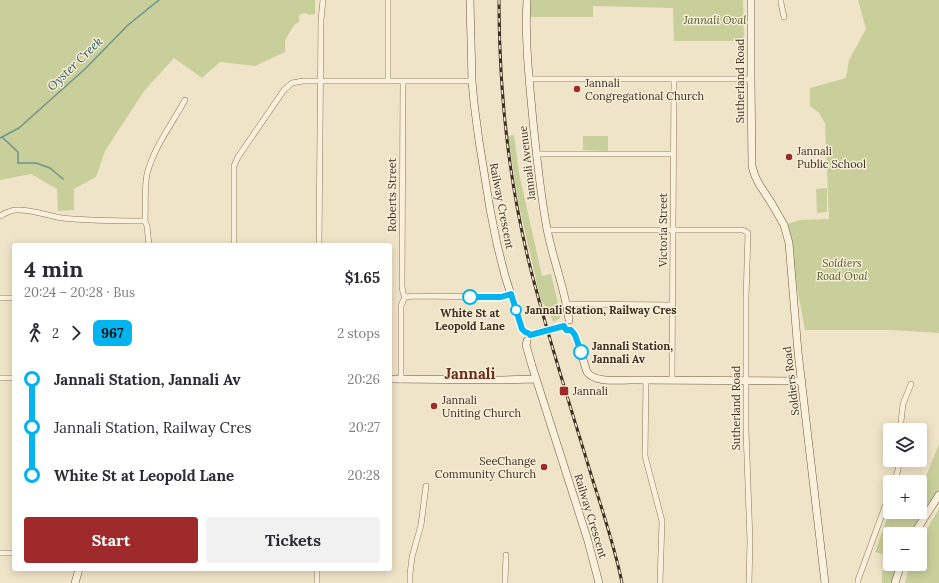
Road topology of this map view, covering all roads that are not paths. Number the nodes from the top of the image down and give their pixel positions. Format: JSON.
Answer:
{"nodes":[{"id":1,"x":323,"y":0,"type":"edge"},
{"id":2,"x":388,"y":0,"type":"edge"},
{"id":3,"x":470,"y":0,"type":"edge"},
{"id":4,"x":527,"y":0,"type":"edge"},
{"id":5,"x":751,"y":0,"type":"edge"},
{"id":6,"x":781,"y":0,"type":"edge"},
{"id":7,"x":784,"y":17,"type":"dead end"},
{"id":8,"x":529,"y":79,"type":"junction"},
{"id":9,"x":674,"y":79,"type":"junction"},
{"id":10,"x":750,"y":79,"type":"junction"},
{"id":11,"x":321,"y":81,"type":"junction"},
{"id":12,"x":388,"y":81,"type":"junction"},
{"id":13,"x":472,"y":81,"type":"junction"},
{"id":14,"x":403,"y":82,"type":"junction"},
{"id":15,"x":185,"y":100,"type":"dead end"},
{"id":16,"x":536,"y":154,"type":"junction"},
{"id":17,"x":673,"y":154,"type":"junction"},
{"id":18,"x":759,"y":184,"type":"joint"},
{"id":19,"x":0,"y":216,"type":"edge"},
{"id":20,"x":145,"y":220,"type":"junction"},
{"id":21,"x":547,"y":230,"type":"junction"},
{"id":22,"x":673,"y":230,"type":"junction"},
{"id":23,"x":149,"y":243,"type":"edge"},
{"id":24,"x":234,"y":243,"type":"edge"},
{"id":25,"x":319,"y":243,"type":"edge"},
{"id":26,"x":511,"y":294,"type":"junction"},
{"id":27,"x":0,"y":298,"type":"edge"},
{"id":28,"x":12,"y":298,"type":"edge"},
{"id":29,"x":405,"y":298,"type":"junction"},
{"id":30,"x":567,"y":304,"type":"junction"},
{"id":31,"x":673,"y":305,"type":"junction"},
{"id":32,"x":566,"y":323,"type":"junction"},
{"id":33,"x":529,"y":336,"type":"junction"},
{"id":34,"x":0,"y":378,"type":"edge"},
{"id":35,"x":12,"y":378,"type":"edge"},
{"id":36,"x":536,"y":379,"type":"junction"},
{"id":37,"x":392,"y":380,"type":"edge"},
{"id":38,"x":401,"y":380,"type":"junction"},
{"id":39,"x":646,"y":380,"type":"junction"},
{"id":40,"x":672,"y":380,"type":"junction"},
{"id":41,"x":747,"y":381,"type":"junction"},
{"id":42,"x":802,"y":381,"type":"junction"},
{"id":43,"x":911,"y":384,"type":"dead end"},
{"id":44,"x":901,"y":423,"type":"edge"},
{"id":45,"x":426,"y":486,"type":"dead end"},
{"id":46,"x":939,"y":495,"type":"edge"},
{"id":47,"x":883,"y":512,"type":"edge"},
{"id":48,"x":918,"y":527,"type":"edge"},
{"id":49,"x":12,"y":553,"type":"edge"},
{"id":50,"x":0,"y":554,"type":"edge"},
{"id":51,"x":506,"y":555,"type":"dead end"},
{"id":52,"x":78,"y":571,"type":"edge"},
{"id":53,"x":317,"y":571,"type":"edge"},
{"id":54,"x":898,"y":571,"type":"edge"},
{"id":55,"x":75,"y":583,"type":"edge"},
{"id":56,"x":317,"y":583,"type":"edge"},
{"id":57,"x":410,"y":583,"type":"edge"},
{"id":58,"x":505,"y":583,"type":"edge"},
{"id":59,"x":599,"y":583,"type":"edge"},
{"id":60,"x":660,"y":583,"type":"edge"},
{"id":61,"x":749,"y":583,"type":"edge"},
{"id":62,"x":825,"y":583,"type":"edge"},
{"id":63,"x":858,"y":583,"type":"edge"},
{"id":64,"x":894,"y":583,"type":"edge"}],
"edges":[{"from":1,"to":11,"type":"street"},
{"from":2,"to":12,"type":"street"},
{"from":3,"to":13,"type":"street","name":"Railway Crescent"},
{"from":4,"to":8,"type":"street","name":"Jannali Avenue"},
{"from":5,"to":10,"type":"street","name":"Sutherland Road"},
{"from":6,"to":7,"type":"street"},
{"from":8,"to":9,"type":"street"},
{"from":8,"to":16,"type":"street","name":"Jannali Avenue"},
{"from":9,"to":10,"type":"street"},
{"from":9,"to":17,"type":"street","name":"Victoria Street"},
{"from":10,"to":18,"type":"street","name":"Sutherland Road"},
{"from":11,"to":12,"type":"street"},
{"from":11,"to":24,"type":"street"},
{"from":11,"to":25,"type":"street"},
{"from":12,"to":14,"type":"street"},
{"from":13,"to":14,"type":"street"},
{"from":13,"to":26,"type":"street","name":"Railway Crescent"},
{"from":14,"to":29,"type":"street","name":"Roberts Street"},
{"from":15,"to":20,"type":"street"},
{"from":16,"to":17,"type":"street"},
{"from":16,"to":21,"type":"street","name":"Jannali Avenue"},
{"from":17,"to":22,"type":"street","name":"Victoria Street"},
{"from":18,"to":42,"type":"street","name":"Soldiers Road"},
{"from":19,"to":20,"type":"street"},
{"from":20,"to":23,"type":"street"},
{"from":21,"to":22,"type":"street"},
{"from":21,"to":30,"type":"street","name":"Jannali Avenue"},
{"from":22,"to":31,"type":"street","name":"Victoria Street"},
{"from":22,"to":41,"type":"street","name":"Sutherland Road"},
{"from":26,"to":29,"type":"street"},
{"from":26,"to":33,"type":"street","name":"Railway Crescent"},
{"from":27,"to":28,"type":"street"},
{"from":29,"to":38,"type":"street","name":"Roberts Street"},
{"from":30,"to":31,"type":"street"},
{"from":30,"to":32,"type":"street","name":"Jannali Avenue"},
{"from":31,"to":40,"type":"street","name":"Victoria Street"},
{"from":32,"to":33,"type":"street","bridge":true},
{"from":32,"to":39,"type":"street","name":"Jannali Avenue"},
{"from":33,"to":36,"type":"street","name":"Railway Crescent"},
{"from":34,"to":35,"type":"street"},
{"from":36,"to":38,"type":"street"},
{"from":36,"to":59,"type":"street","name":"Railway Crescent"},
{"from":37,"to":38,"type":"street"},
{"from":39,"to":40,"type":"street"},
{"from":39,"to":60,"type":"street"},
{"from":40,"to":41,"type":"street"},
{"from":41,"to":42,"type":"street"},
{"from":41,"to":61,"type":"street","name":"Sutherland Road"},
{"from":42,"to":62,"type":"street","name":"Soldiers Road"},
{"from":43,"to":44,"type":"street"},
{"from":45,"to":57,"type":"street"},
{"from":46,"to":48,"type":"street"},
{"from":47,"to":63,"type":"street"},
{"from":49,"to":50,"type":"street"},
{"from":51,"to":58,"type":"street"},
{"from":52,"to":55,"type":"street"},
{"from":53,"to":56,"type":"street"},
{"from":54,"to":64,"type":"street"}]}
